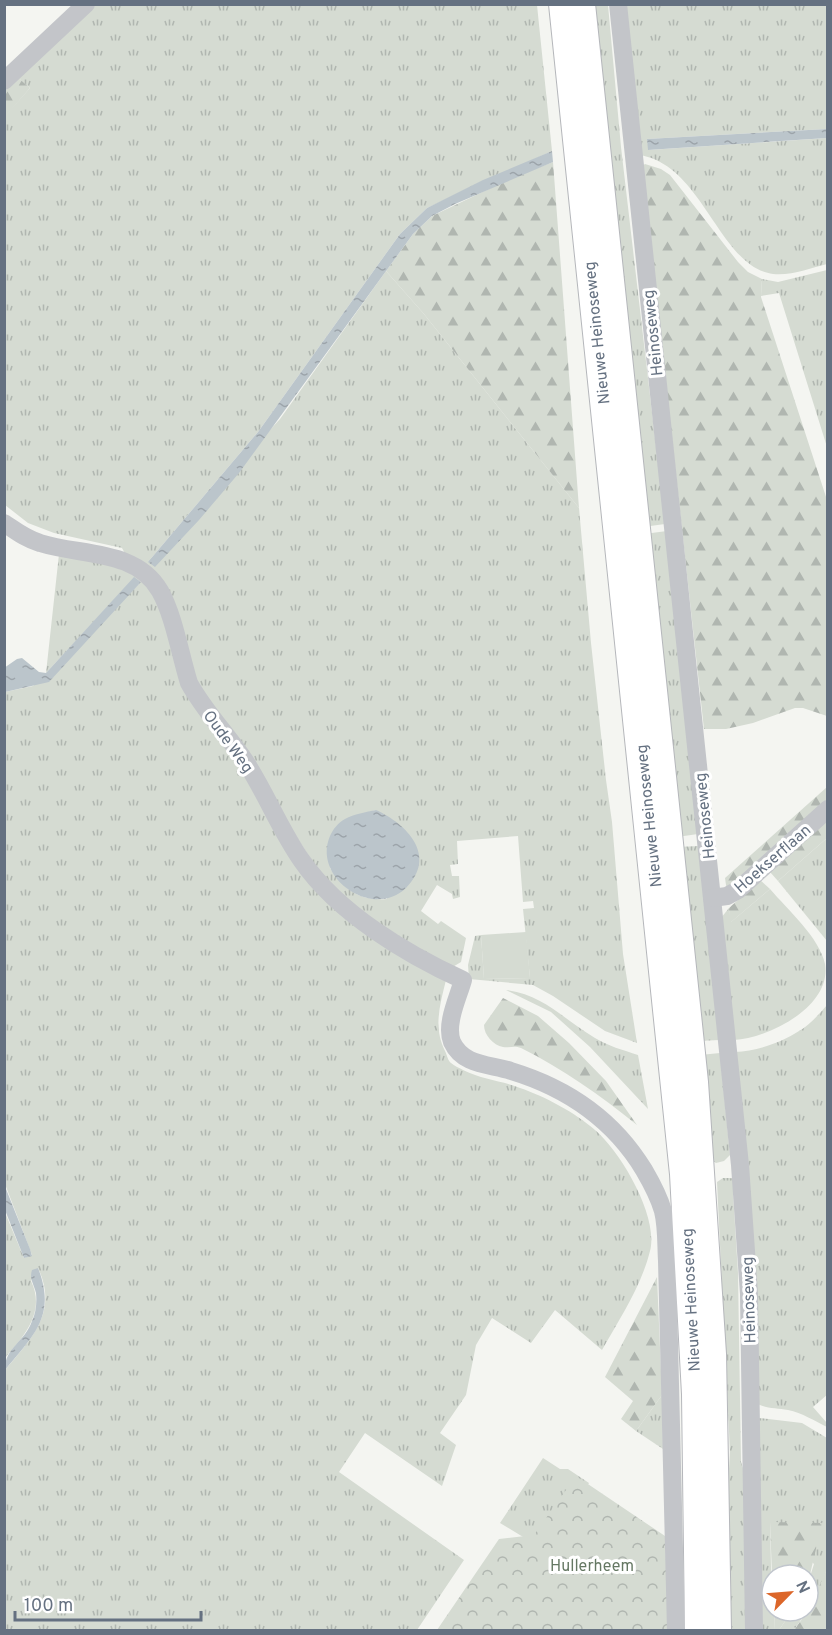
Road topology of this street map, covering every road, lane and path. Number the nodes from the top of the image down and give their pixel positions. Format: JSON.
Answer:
{"nodes":[{"id":1,"x":86,"y":4,"type":"edge"},
{"id":2,"x":562,"y":4,"type":"edge"},
{"id":3,"x":582,"y":4,"type":"edge"},
{"id":4,"x":618,"y":4,"type":"edge"},
{"id":5,"x":4,"y":81,"type":"edge"},
{"id":6,"x":4,"y":523,"type":"edge"},
{"id":7,"x":828,"y":809,"type":"edge"},
{"id":8,"x":712,"y":898,"type":"junction"},
{"id":9,"x":676,"y":1630,"type":"edge"},
{"id":10,"x":698,"y":1630,"type":"edge"},
{"id":11,"x":718,"y":1630,"type":"edge"},
{"id":12,"x":754,"y":1630,"type":"edge"}],
"edges":[{"from":1,"to":5,"type":"street"},
{"from":2,"to":10,"type":"highway","name":"Nieuwe Heinoseweg"},
{"from":3,"to":11,"type":"highway","name":"Nieuwe Heinoseweg"},
{"from":4,"to":8,"type":"street","name":"Heinoseweg"},
{"from":6,"to":9,"type":"street","name":"Oude Weg"},
{"from":7,"to":8,"type":"street","name":"Hoekserflaan"},
{"from":8,"to":12,"type":"street","name":"Heinoseweg"}]}
